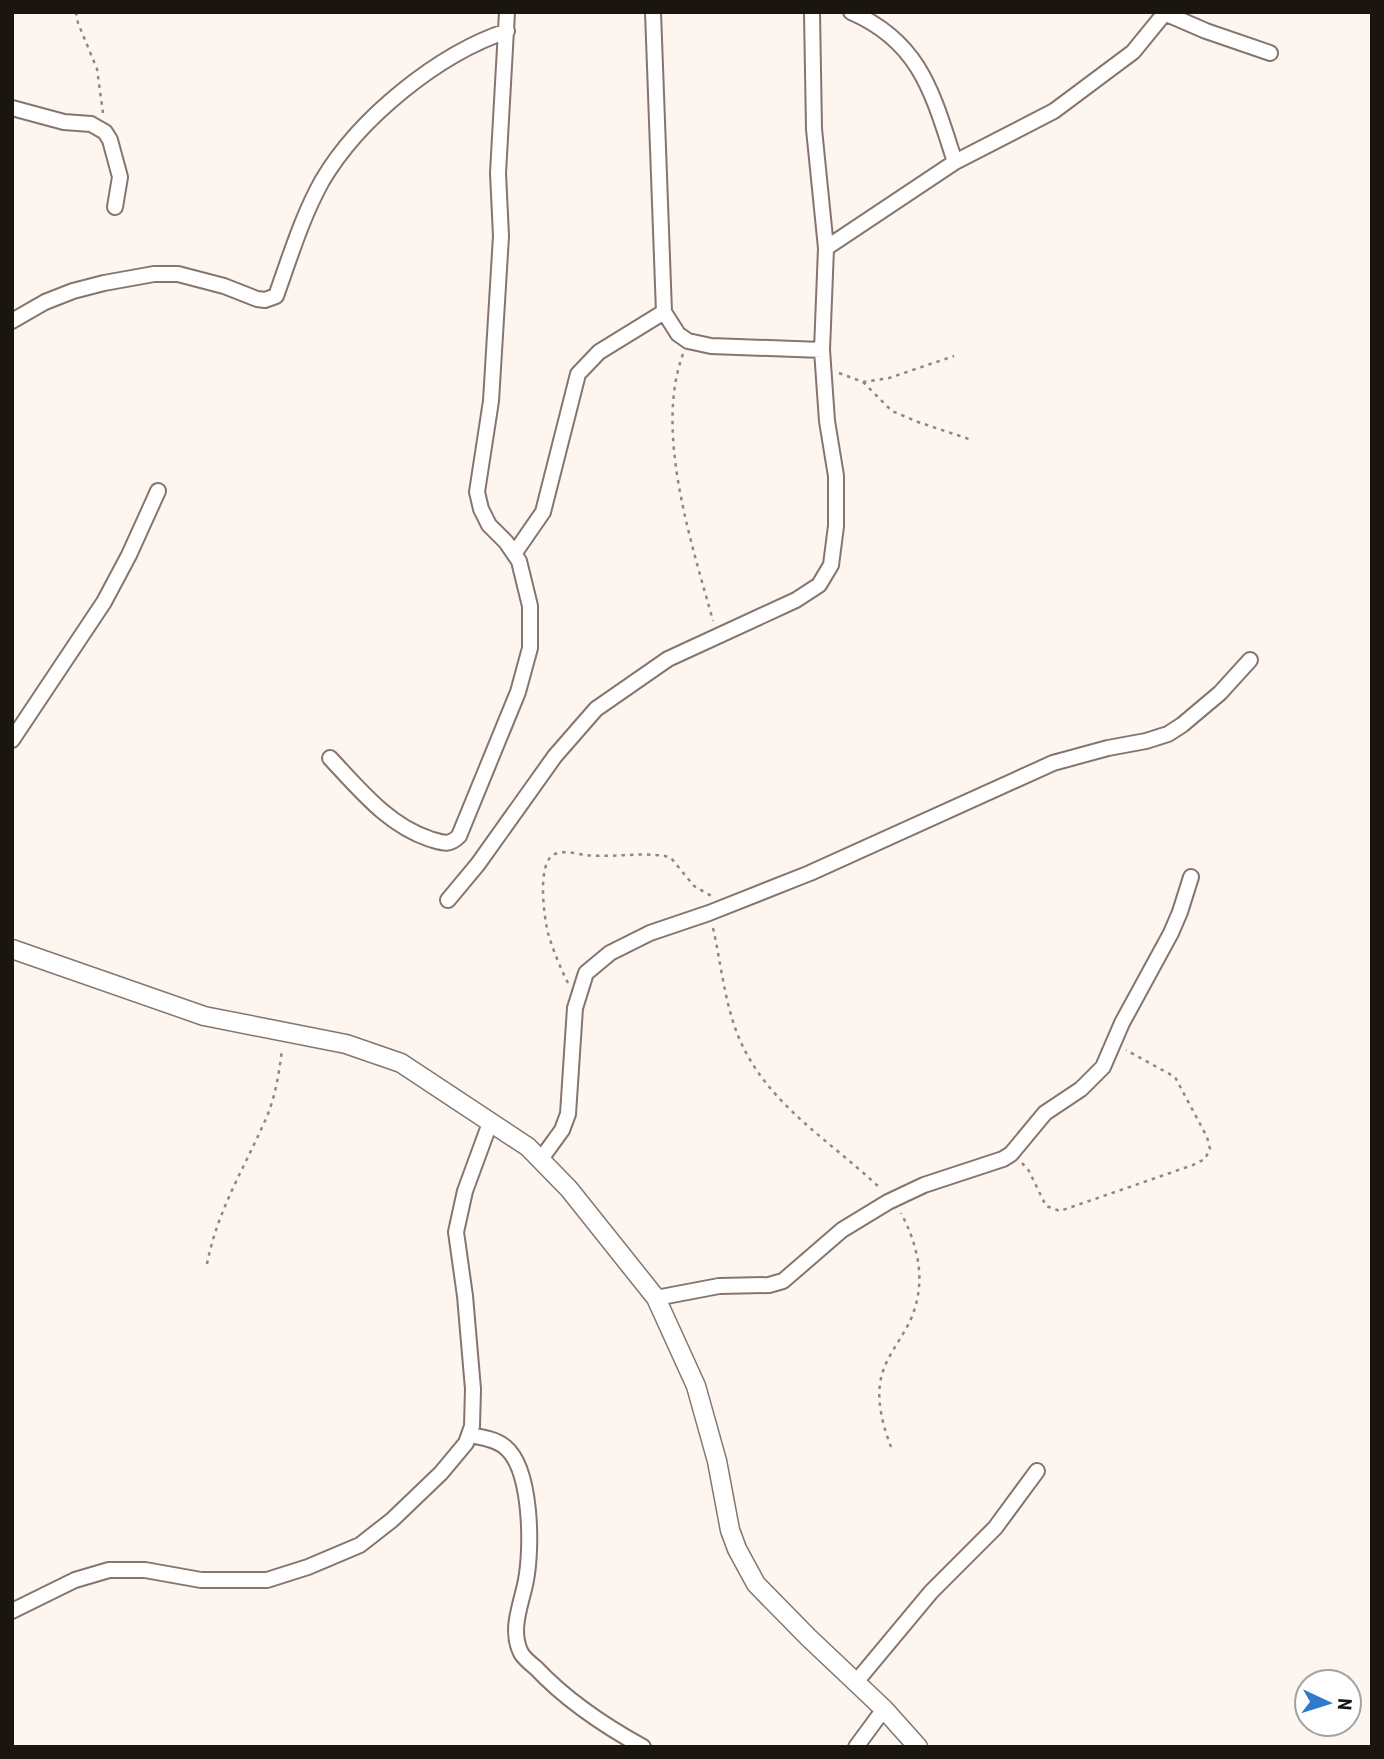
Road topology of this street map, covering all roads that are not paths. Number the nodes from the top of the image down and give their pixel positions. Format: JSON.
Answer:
{"nodes":[{"id":1,"x":507,"y":12,"type":"edge"},
{"id":2,"x":653,"y":12,"type":"edge"},
{"id":3,"x":811,"y":12,"type":"edge"},
{"id":4,"x":851,"y":12,"type":"edge"},
{"id":5,"x":1163,"y":13,"type":"edge"},
{"id":6,"x":507,"y":31,"type":"junction"},
{"id":7,"x":1270,"y":54,"type":"dead end"},
{"id":8,"x":12,"y":108,"type":"edge"},
{"id":9,"x":954,"y":162,"type":"junction"},
{"id":10,"x":116,"y":207,"type":"dead end"},
{"id":11,"x":826,"y":248,"type":"junction"},
{"id":12,"x":664,"y":312,"type":"junction"},
{"id":13,"x":12,"y":321,"type":"edge"},
{"id":14,"x":822,"y":357,"type":"junction"},
{"id":15,"x":158,"y":491,"type":"dead end"},
{"id":16,"x":514,"y":554,"type":"junction"},
{"id":17,"x":1250,"y":660,"type":"dead end"},
{"id":18,"x":12,"y":740,"type":"edge"},
{"id":19,"x":330,"y":758,"type":"dead end"},
{"id":20,"x":1191,"y":877,"type":"dead end"},
{"id":21,"x":448,"y":901,"type":"dead end"},
{"id":22,"x":12,"y":949,"type":"edge"},
{"id":23,"x":490,"y":1123,"type":"junction"},
{"id":24,"x":541,"y":1159,"type":"junction"},
{"id":25,"x":656,"y":1298,"type":"junction"},
{"id":26,"x":470,"y":1435,"type":"junction"},
{"id":27,"x":1037,"y":1471,"type":"dead end"},
{"id":28,"x":12,"y":1611,"type":"edge"},
{"id":29,"x":856,"y":1682,"type":"junction"},
{"id":30,"x":884,"y":1709,"type":"junction"},
{"id":31,"x":643,"y":1747,"type":"edge"},
{"id":32,"x":856,"y":1747,"type":"edge"},
{"id":33,"x":918,"y":1747,"type":"edge"}],
"edges":[{"from":1,"to":6,"type":"street"},
{"from":2,"to":12,"type":"street"},
{"from":3,"to":11,"type":"street"},
{"from":4,"to":9,"type":"street"},
{"from":5,"to":7,"type":"street"},
{"from":5,"to":9,"type":"street"},
{"from":6,"to":13,"type":"street"},
{"from":6,"to":16,"type":"street"},
{"from":8,"to":10,"type":"street"},
{"from":9,"to":11,"type":"street"},
{"from":11,"to":14,"type":"street"},
{"from":12,"to":14,"type":"street"},
{"from":12,"to":16,"type":"street"},
{"from":14,"to":21,"type":"street"},
{"from":15,"to":18,"type":"street"},
{"from":16,"to":19,"type":"street"},
{"from":17,"to":24,"type":"street"},
{"from":20,"to":25,"type":"street"},
{"from":22,"to":23,"type":"street"},
{"from":23,"to":24,"type":"street"},
{"from":23,"to":26,"type":"street"},
{"from":24,"to":25,"type":"street"},
{"from":25,"to":29,"type":"street"},
{"from":26,"to":28,"type":"street"},
{"from":26,"to":31,"type":"street"},
{"from":27,"to":29,"type":"street"},
{"from":29,"to":30,"type":"street"},
{"from":30,"to":32,"type":"street"},
{"from":30,"to":33,"type":"street"}]}
